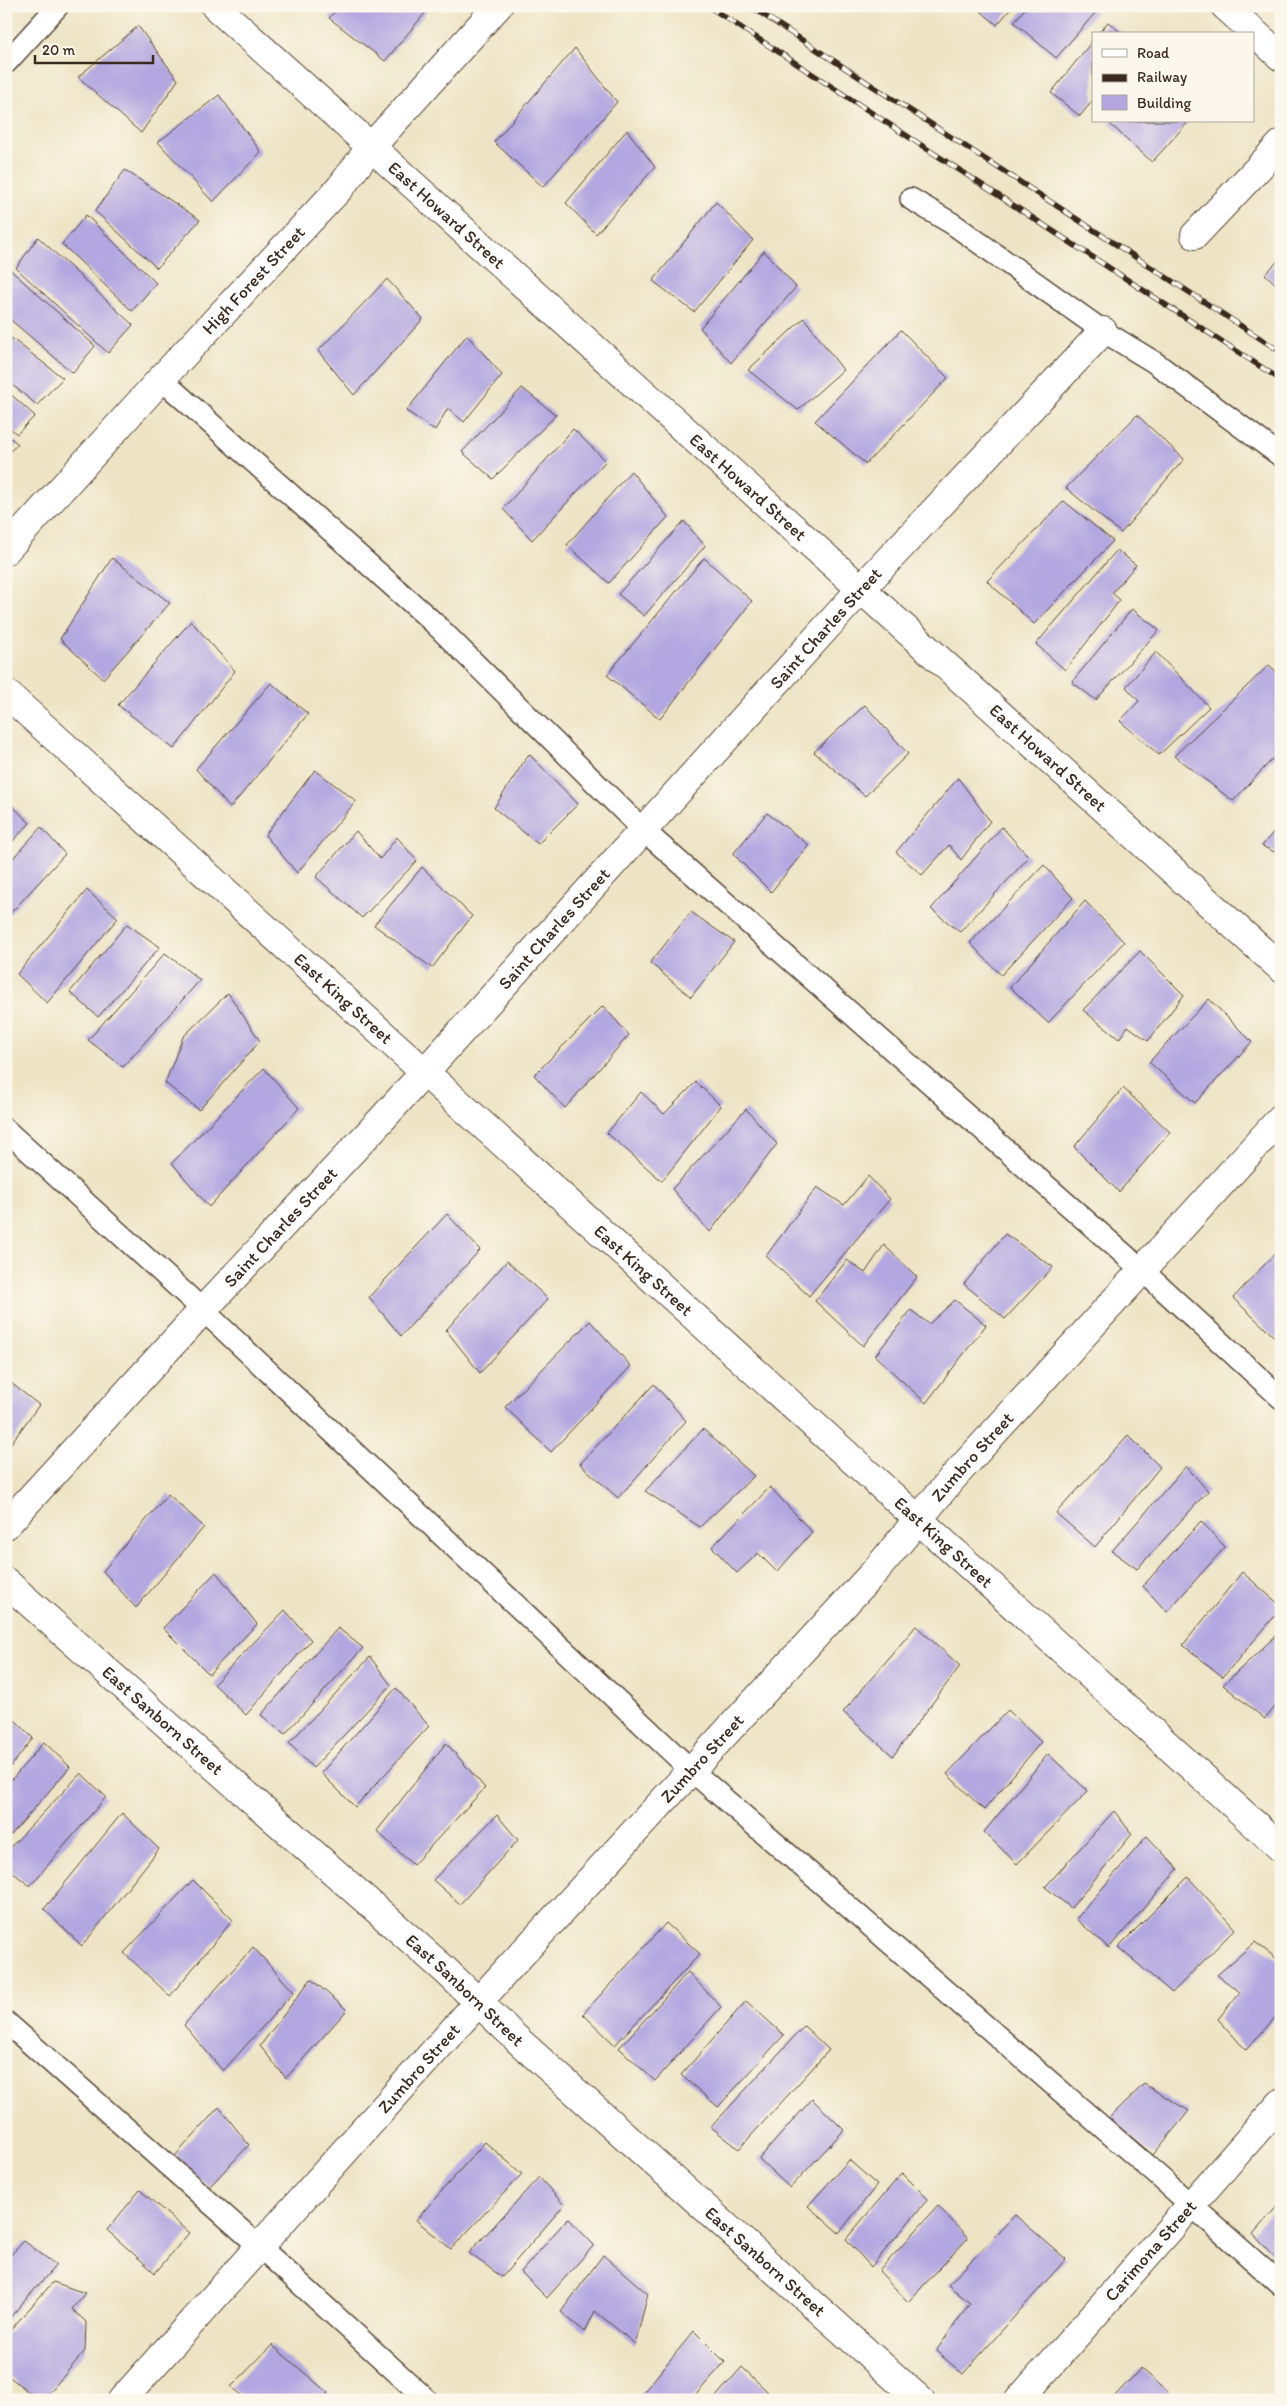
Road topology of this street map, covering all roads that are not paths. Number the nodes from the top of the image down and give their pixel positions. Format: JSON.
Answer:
{"nodes":[{"id":1,"x":58,"y":6,"type":"edge"},
{"id":2,"x":215,"y":6,"type":"edge"},
{"id":3,"x":498,"y":6,"type":"edge"},
{"id":4,"x":1225,"y":6,"type":"edge"},
{"id":5,"x":1254,"y":32,"type":"edge"},
{"id":6,"x":1254,"y":32,"type":"edge"},
{"id":7,"x":1281,"y":57,"type":"edge"},
{"id":8,"x":6,"y":63,"type":"edge"},
{"id":9,"x":1281,"y":144,"type":"edge"},
{"id":10,"x":371,"y":147,"type":"junction"},
{"id":11,"x":911,"y":199,"type":"dead end"},
{"id":12,"x":1194,"y":235,"type":"dead end"},
{"id":13,"x":1103,"y":331,"type":"junction"},
{"id":14,"x":161,"y":379,"type":"junction"},
{"id":15,"x":1281,"y":456,"type":"edge"},
{"id":16,"x":6,"y":550,"type":"edge"},
{"id":17,"x":861,"y":589,"type":"junction"},
{"id":18,"x":6,"y":693,"type":"edge"},
{"id":19,"x":642,"y":829,"type":"junction"},
{"id":20,"x":1281,"y":968,"type":"edge"},
{"id":21,"x":424,"y":1071,"type":"junction"},
{"id":22,"x":1281,"y":1118,"type":"edge"},
{"id":23,"x":6,"y":1130,"type":"edge"},
{"id":24,"x":1142,"y":1271,"type":"junction"},
{"id":25,"x":202,"y":1310,"type":"junction"},
{"id":26,"x":1281,"y":1398,"type":"edge"},
{"id":27,"x":919,"y":1519,"type":"junction"},
{"id":28,"x":6,"y":1525,"type":"edge"},
{"id":29,"x":6,"y":1582,"type":"edge"},
{"id":30,"x":691,"y":1770,"type":"junction"},
{"id":31,"x":1281,"y":1848,"type":"edge"},
{"id":32,"x":480,"y":2002,"type":"junction"},
{"id":33,"x":6,"y":2022,"type":"edge"},
{"id":34,"x":1281,"y":2103,"type":"edge"},
{"id":35,"x":1192,"y":2204,"type":"junction"},
{"id":36,"x":260,"y":2247,"type":"junction"},
{"id":37,"x":1281,"y":2285,"type":"edge"},
{"id":38,"x":122,"y":2400,"type":"edge"},
{"id":39,"x":427,"y":2400,"type":"edge"},
{"id":40,"x":920,"y":2400,"type":"edge"},
{"id":41,"x":1019,"y":2400,"type":"edge"}],
"edges":[{"from":1,"to":8,"type":"lane"},
{"from":2,"to":10,"type":"street","name":"East Howard Street"},
{"from":3,"to":10,"type":"street","name":"High Forest Street"},
{"from":4,"to":5,"type":"street"},
{"from":6,"to":7,"type":"street"},
{"from":9,"to":12,"type":"street"},
{"from":10,"to":14,"type":"street","name":"High Forest Street"},
{"from":10,"to":17,"type":"street","name":"East Howard Street"},
{"from":11,"to":13,"type":"lane"},
{"from":13,"to":15,"type":"lane"},
{"from":13,"to":17,"type":"street","name":"Saint Charles Street"},
{"from":14,"to":16,"type":"street","name":"High Forest Street"},
{"from":14,"to":19,"type":"lane"},
{"from":17,"to":19,"type":"street","name":"Saint Charles Street"},
{"from":17,"to":20,"type":"street","name":"East Howard Street"},
{"from":18,"to":21,"type":"street","name":"East King Street"},
{"from":19,"to":21,"type":"street","name":"Saint Charles Street"},
{"from":19,"to":24,"type":"lane"},
{"from":21,"to":25,"type":"street","name":"Saint Charles Street"},
{"from":21,"to":27,"type":"street","name":"East King Street"},
{"from":22,"to":24,"type":"street","name":"Zumbro Street"},
{"from":23,"to":25,"type":"lane"},
{"from":24,"to":26,"type":"lane"},
{"from":24,"to":27,"type":"street","name":"Zumbro Street"},
{"from":25,"to":28,"type":"street","name":"Saint Charles Street"},
{"from":25,"to":30,"type":"lane"},
{"from":27,"to":30,"type":"street","name":"Zumbro Street"},
{"from":27,"to":31,"type":"street","name":"East King Street"},
{"from":29,"to":32,"type":"street","name":"East Sanborn Street"},
{"from":30,"to":32,"type":"street","name":"Zumbro Street"},
{"from":30,"to":35,"type":"lane"},
{"from":32,"to":36,"type":"street","name":"Zumbro Street"},
{"from":32,"to":40,"type":"street","name":"East Sanborn Street"},
{"from":33,"to":36,"type":"lane"},
{"from":34,"to":35,"type":"street","name":"Carimona Street"},
{"from":35,"to":37,"type":"lane"},
{"from":35,"to":41,"type":"street","name":"Carimona Street"},
{"from":36,"to":38,"type":"street","name":"Zumbro Street"},
{"from":36,"to":39,"type":"lane"}]}
